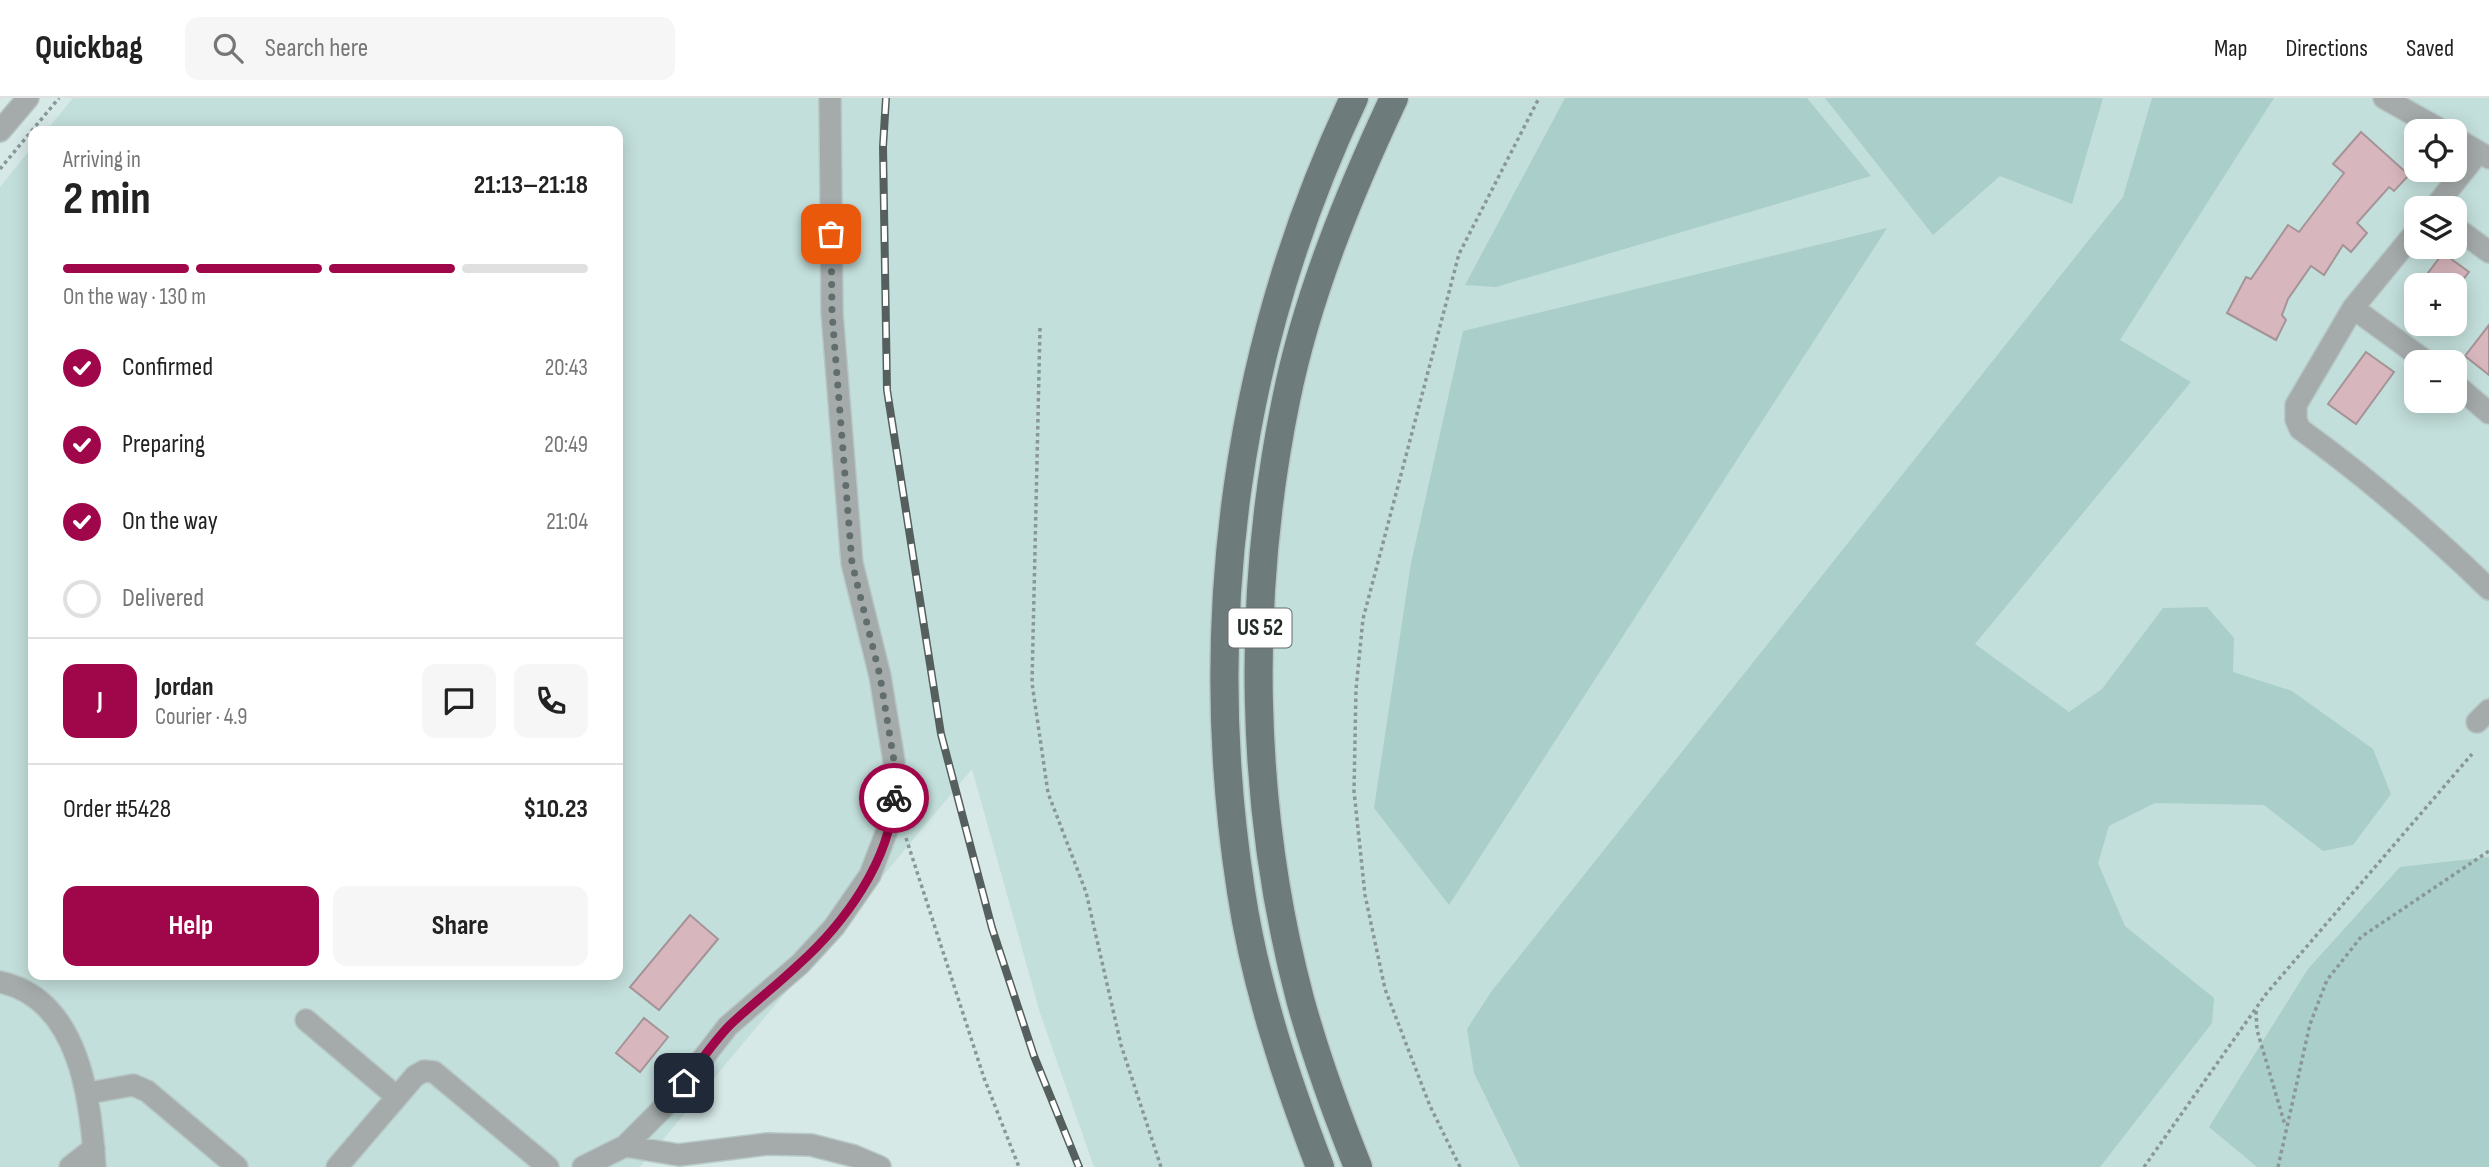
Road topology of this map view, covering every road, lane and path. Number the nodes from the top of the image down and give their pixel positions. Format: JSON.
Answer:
{"nodes":[{"id":1,"x":28,"y":98,"type":"edge"},
{"id":2,"x":59,"y":98,"type":"edge"},
{"id":3,"x":830,"y":98,"type":"edge"},
{"id":4,"x":1354,"y":98,"type":"edge"},
{"id":5,"x":1394,"y":98,"type":"edge"},
{"id":6,"x":1539,"y":98,"type":"edge"},
{"id":7,"x":2384,"y":98,"type":"edge"},
{"id":8,"x":2422,"y":119,"type":"edge"},
{"id":9,"x":36,"y":126,"type":"edge"},
{"id":10,"x":0,"y":131,"type":"edge"},
{"id":11,"x":28,"y":135,"type":"edge"},
{"id":12,"x":2467,"y":145,"type":"edge"},
{"id":13,"x":2484,"y":155,"type":"edge"},
{"id":14,"x":0,"y":169,"type":"edge"},
{"id":15,"x":2445,"y":196,"type":"edge"},
{"id":16,"x":2467,"y":236,"type":"edge"},
{"id":17,"x":2404,"y":246,"type":"edge"},
{"id":18,"x":2489,"y":252,"type":"edge"},
{"id":19,"x":2353,"y":308,"type":"junction"},
{"id":20,"x":1040,"y":328,"type":"dead end"},
{"id":21,"x":2411,"y":350,"type":"edge"},
{"id":22,"x":2467,"y":394,"type":"edge"},
{"id":23,"x":2489,"y":413,"type":"edge"},
{"id":24,"x":2489,"y":589,"type":"edge"},
{"id":25,"x":2472,"y":754,"type":"dead end"},
{"id":26,"x":891,"y":820,"type":"junction"},
{"id":27,"x":2489,"y":851,"type":"edge"},
{"id":28,"x":0,"y":982,"type":"edge"},
{"id":29,"x":2256,"y":1009,"type":"junction"},
{"id":30,"x":306,"y":1020,"type":"dead end"},
{"id":31,"x":89,"y":1093,"type":"junction"},
{"id":32,"x":397,"y":1097,"type":"junction"},
{"id":33,"x":2286,"y":1127,"type":"junction"},
{"id":34,"x":625,"y":1146,"type":"junction"},
{"id":35,"x":95,"y":1158,"type":"edge"},
{"id":36,"x":674,"y":1161,"type":"edge"},
{"id":37,"x":71,"y":1167,"type":"edge"},
{"id":38,"x":236,"y":1167,"type":"edge"},
{"id":39,"x":337,"y":1167,"type":"edge"},
{"id":40,"x":548,"y":1167,"type":"edge"},
{"id":41,"x":583,"y":1167,"type":"edge"},
{"id":42,"x":880,"y":1167,"type":"edge"},
{"id":43,"x":1019,"y":1167,"type":"edge"},
{"id":44,"x":1161,"y":1167,"type":"edge"},
{"id":45,"x":1320,"y":1167,"type":"edge"},
{"id":46,"x":1358,"y":1167,"type":"edge"},
{"id":47,"x":1460,"y":1167,"type":"edge"},
{"id":48,"x":2144,"y":1167,"type":"edge"},
{"id":49,"x":2278,"y":1167,"type":"edge"}],
"edges":[{"from":1,"to":10,"type":"street"},
{"from":2,"to":9,"type":"path"},
{"from":3,"to":26,"type":"street"},
{"from":4,"to":45,"type":"main road","number":"US 52"},
{"from":5,"to":46,"type":"main road","number":"US 52"},
{"from":6,"to":47,"type":"path"},
{"from":7,"to":8,"type":"street"},
{"from":11,"to":14,"type":"path"},
{"from":12,"to":13,"type":"street"},
{"from":13,"to":15,"type":"street"},
{"from":16,"to":18,"type":"street"},
{"from":17,"to":19,"type":"street"},
{"from":19,"to":21,"type":"street"},
{"from":19,"to":24,"type":"street"},
{"from":20,"to":44,"type":"path"},
{"from":22,"to":23,"type":"street"},
{"from":25,"to":29,"type":"path"},
{"from":26,"to":34,"type":"street"},
{"from":26,"to":43,"type":"path"},
{"from":27,"to":33,"type":"path"},
{"from":28,"to":31,"type":"street"},
{"from":29,"to":33,"type":"path"},
{"from":29,"to":48,"type":"path"},
{"from":30,"to":32,"type":"street"},
{"from":31,"to":35,"type":"street"},
{"from":31,"to":38,"type":"street"},
{"from":32,"to":39,"type":"street"},
{"from":32,"to":40,"type":"street"},
{"from":33,"to":49,"type":"path"},
{"from":34,"to":36,"type":"street"},
{"from":34,"to":41,"type":"street"},
{"from":35,"to":37,"type":"street"},
{"from":36,"to":42,"type":"street"}]}
